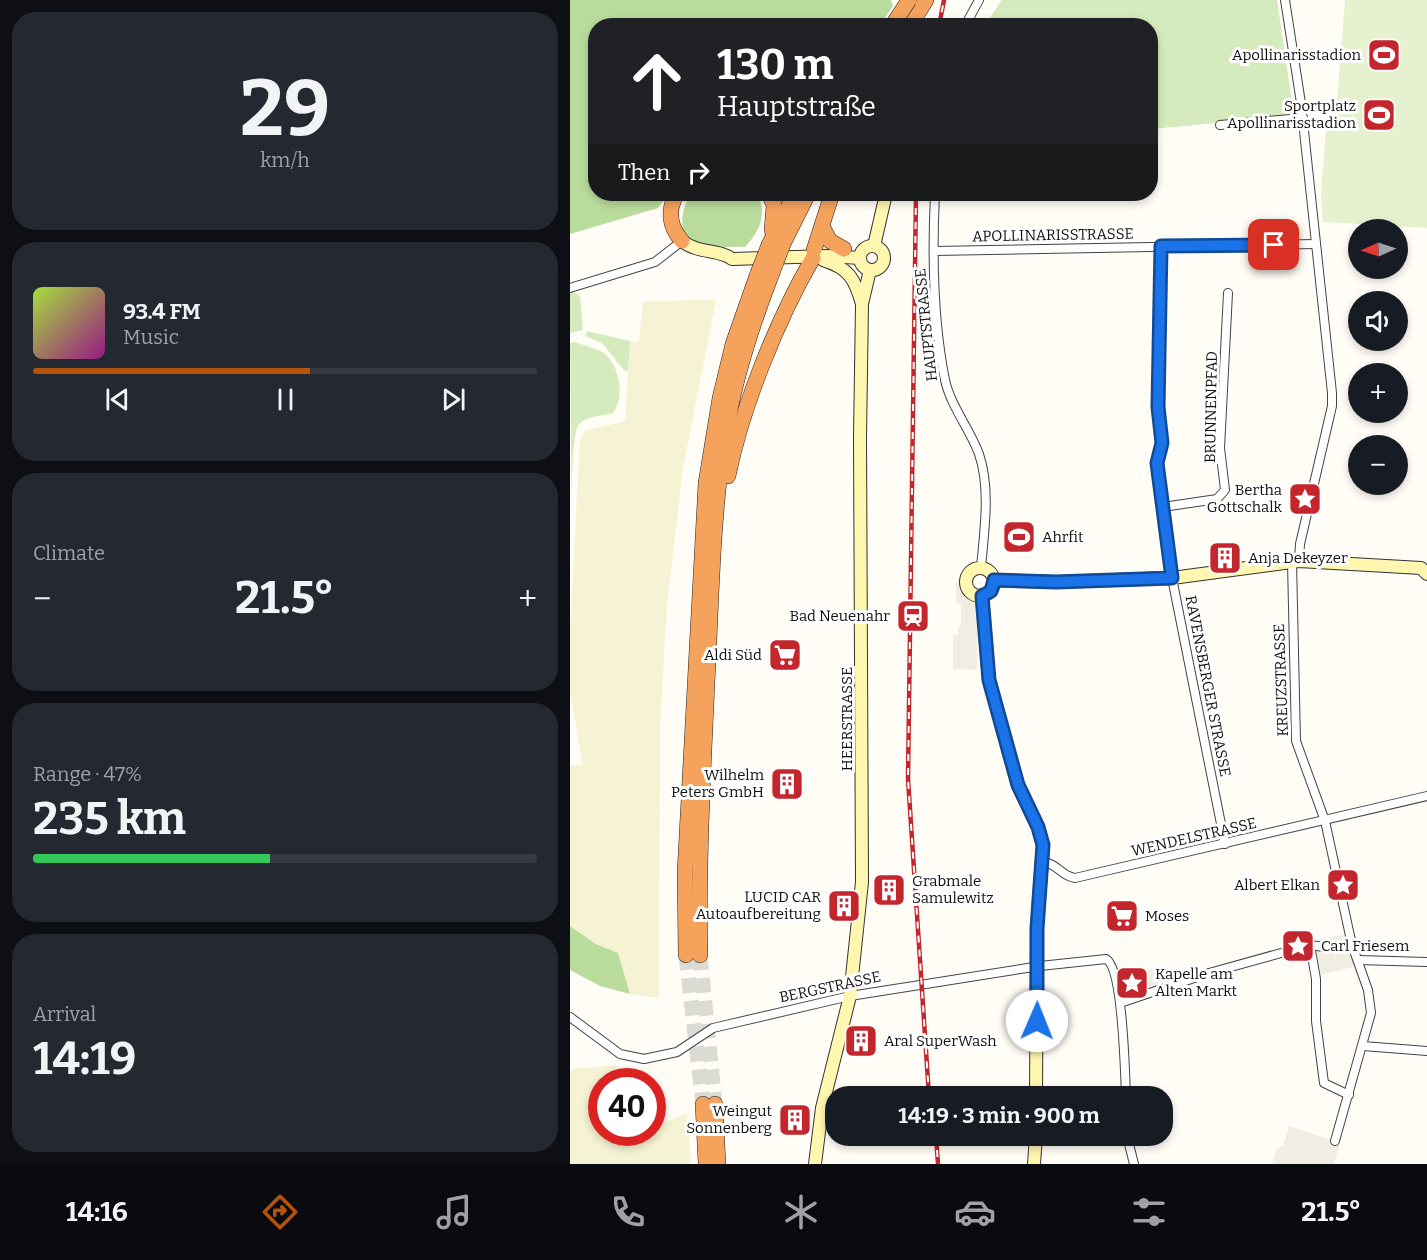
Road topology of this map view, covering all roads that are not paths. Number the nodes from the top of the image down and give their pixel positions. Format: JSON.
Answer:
{"nodes":[{"id":1,"x":898,"y":0,"type":"edge"},
{"id":2,"x":909,"y":0,"type":"edge"},
{"id":3,"x":926,"y":0,"type":"edge"},
{"id":4,"x":979,"y":0,"type":"edge"},
{"id":5,"x":1285,"y":0,"type":"edge"},
{"id":6,"x":897,"y":18,"type":"edge"},
{"id":7,"x":902,"y":18,"type":"edge"},
{"id":8,"x":915,"y":18,"type":"edge"},
{"id":9,"x":969,"y":18,"type":"edge"},
{"id":10,"x":1303,"y":118,"type":"junction"},
{"id":11,"x":1220,"y":125,"type":"dead end"},
{"id":12,"x":673,"y":201,"type":"edge"},
{"id":13,"x":771,"y":201,"type":"edge"},
{"id":14,"x":792,"y":201,"type":"edge"},
{"id":15,"x":804,"y":201,"type":"edge"},
{"id":16,"x":830,"y":201,"type":"edge"},
{"id":17,"x":884,"y":201,"type":"edge"},
{"id":18,"x":935,"y":201,"type":"edge"},
{"id":19,"x":822,"y":228,"type":"junction"},
{"id":20,"x":682,"y":241,"type":"junction"},
{"id":21,"x":776,"y":244,"type":"junction"},
{"id":22,"x":1316,"y":244,"type":"junction"},
{"id":23,"x":874,"y":246,"type":"junction"},
{"id":24,"x":1161,"y":246,"type":"junction"},
{"id":25,"x":844,"y":249,"type":"junction"},
{"id":26,"x":934,"y":251,"type":"junction"},
{"id":27,"x":814,"y":254,"type":"junction"},
{"id":28,"x":861,"y":255,"type":"junction"},
{"id":29,"x":870,"y":270,"type":"junction"},
{"id":30,"x":765,"y":273,"type":"junction"},
{"id":31,"x":570,"y":288,"type":"edge"},
{"id":32,"x":1228,"y":293,"type":"dead end"},
{"id":33,"x":862,"y":304,"type":"junction"},
{"id":34,"x":1163,"y":507,"type":"junction"},
{"id":35,"x":715,"y":522,"type":"junction"},
{"id":36,"x":1296,"y":562,"type":"junction"},
{"id":37,"x":981,"y":568,"type":"junction"},
{"id":38,"x":1427,"y":574,"type":"edge"},
{"id":39,"x":1172,"y":578,"type":"junction"},
{"id":40,"x":994,"y":580,"type":"junction"},
{"id":41,"x":982,"y":596,"type":"junction"},
{"id":42,"x":1427,"y":796,"type":"edge"},
{"id":43,"x":1325,"y":821,"type":"junction"},
{"id":44,"x":1225,"y":844,"type":"junction"},
{"id":45,"x":1043,"y":862,"type":"junction"},
{"id":46,"x":1310,"y":945,"type":"junction"},
{"id":47,"x":1352,"y":945,"type":"junction"},
{"id":48,"x":1358,"y":960,"type":"junction"},
{"id":49,"x":1427,"y":962,"type":"edge"},
{"id":50,"x":1037,"y":967,"type":"junction"},
{"id":51,"x":850,"y":996,"type":"junction"},
{"id":52,"x":1120,"y":1003,"type":"junction"},
{"id":53,"x":570,"y":1017,"type":"edge"},
{"id":54,"x":1363,"y":1046,"type":"junction"},
{"id":55,"x":1427,"y":1051,"type":"edge"},
{"id":56,"x":1036,"y":1086,"type":"edge"},
{"id":57,"x":1125,"y":1086,"type":"edge"},
{"id":58,"x":1349,"y":1095,"type":"junction"},
{"id":59,"x":822,"y":1108,"type":"junction"},
{"id":60,"x":825,"y":1108,"type":"edge"},
{"id":61,"x":1335,"y":1141,"type":"dead end"},
{"id":62,"x":1035,"y":1146,"type":"edge"},
{"id":63,"x":1130,"y":1146,"type":"edge"},
{"id":64,"x":706,"y":1164,"type":"edge"},
{"id":65,"x":718,"y":1164,"type":"edge"},
{"id":66,"x":815,"y":1164,"type":"edge"},
{"id":67,"x":1034,"y":1164,"type":"edge"},
{"id":68,"x":1134,"y":1164,"type":"edge"}],
"edges":[{"from":1,"to":7,"type":"main road"},
{"from":2,"to":6,"type":"highway","bridge":true},
{"from":3,"to":8,"type":"highway"},
{"from":4,"to":9,"type":"street"},
{"from":5,"to":10,"type":"street","name":"KREUZSTRASSE"},
{"from":10,"to":11,"type":"street"},
{"from":10,"to":22,"type":"street","name":"KREUZSTRASSE"},
{"from":12,"to":20,"type":"highway"},
{"from":13,"to":21,"type":"highway"},
{"from":14,"to":21,"type":"highway"},
{"from":15,"to":21,"type":"highway"},
{"from":16,"to":19,"type":"highway"},
{"from":17,"to":23,"type":"main road"},
{"from":18,"to":26,"type":"street","name":"HAUPTSTRASSE"},
{"from":19,"to":25,"type":"highway"},
{"from":19,"to":27,"type":"highway"},
{"from":20,"to":27,"type":"main road"},
{"from":20,"to":31,"type":"street"},
{"from":21,"to":30,"type":"highway","bridge":true},
{"from":22,"to":24,"type":"street","name":"APOLLINARISSTRASSE"},
{"from":22,"to":36,"type":"street","name":"KREUZSTRASSE"},
{"from":23,"to":28,"type":"main road"},
{"from":23,"to":29,"type":"main road"},
{"from":24,"to":26,"type":"street","name":"APOLLINARISSTRASSE"},
{"from":24,"to":34,"type":"street","name":"RAVENSBERGER STRASSE"},
{"from":25,"to":27,"type":"main road"},
{"from":25,"to":28,"type":"main road"},
{"from":26,"to":37,"type":"street","name":"HAUPTSTRASSE"},
{"from":27,"to":28,"type":"main road"},
{"from":27,"to":33,"type":"main road"},
{"from":27,"to":35,"type":"highway"},
{"from":28,"to":29,"type":"main road"},
{"from":29,"to":33,"type":"main road","name":"HEERSTRASSE"},
{"from":30,"to":35,"type":"highway"},
{"from":30,"to":35,"type":"highway"},
{"from":32,"to":34,"type":"street","name":"BRUNNENPFAD"},
{"from":33,"to":51,"type":"main road","name":"HEERSTRASSE"},
{"from":34,"to":39,"type":"street","name":"RAVENSBERGER STRASSE"},
{"from":36,"to":38,"type":"main road"},
{"from":36,"to":39,"type":"main road"},
{"from":36,"to":43,"type":"street","name":"KREUZSTRASSE"},
{"from":37,"to":40,"type":"main road"},
{"from":37,"to":41,"type":"main road"},
{"from":39,"to":40,"type":"main road"},
{"from":39,"to":44,"type":"street","name":"RAVENSBERGER STRASSE"},
{"from":40,"to":41,"type":"main road"},
{"from":41,"to":45,"type":"main road"},
{"from":42,"to":43,"type":"street","name":"WENDELSTRASSE"},
{"from":43,"to":44,"type":"street","name":"WENDELSTRASSE"},
{"from":43,"to":47,"type":"street","name":"KREUZSTRASSE"},
{"from":44,"to":45,"type":"street","name":"WENDELSTRASSE"},
{"from":45,"to":50,"type":"main road"},
{"from":46,"to":47,"type":"street"},
{"from":46,"to":52,"type":"street"},
{"from":46,"to":58,"type":"street"},
{"from":47,"to":48,"type":"street","name":"KREUZSTRASSE"},
{"from":48,"to":49,"type":"street"},
{"from":48,"to":54,"type":"street","name":"KREUZSTRASSE"},
{"from":50,"to":51,"type":"street","name":"BERGSTRASSE"},
{"from":50,"to":52,"type":"street","name":"BERGSTRASSE"},
{"from":50,"to":56,"type":"main road"},
{"from":51,"to":53,"type":"street","name":"BERGSTRASSE"},
{"from":51,"to":59,"type":"main road","name":"HEERSTRASSE"},
{"from":52,"to":57,"type":"street"},
{"from":54,"to":55,"type":"street"},
{"from":54,"to":58,"type":"street","name":"KREUZSTRASSE"},
{"from":58,"to":61,"type":"street","name":"KREUZSTRASSE"},
{"from":59,"to":60,"type":"main road"},
{"from":59,"to":66,"type":"main road","name":"HEERSTRASSE"},
{"from":62,"to":67,"type":"main road"},
{"from":63,"to":68,"type":"street"},
{"from":64,"to":65,"type":"highway"}]}
